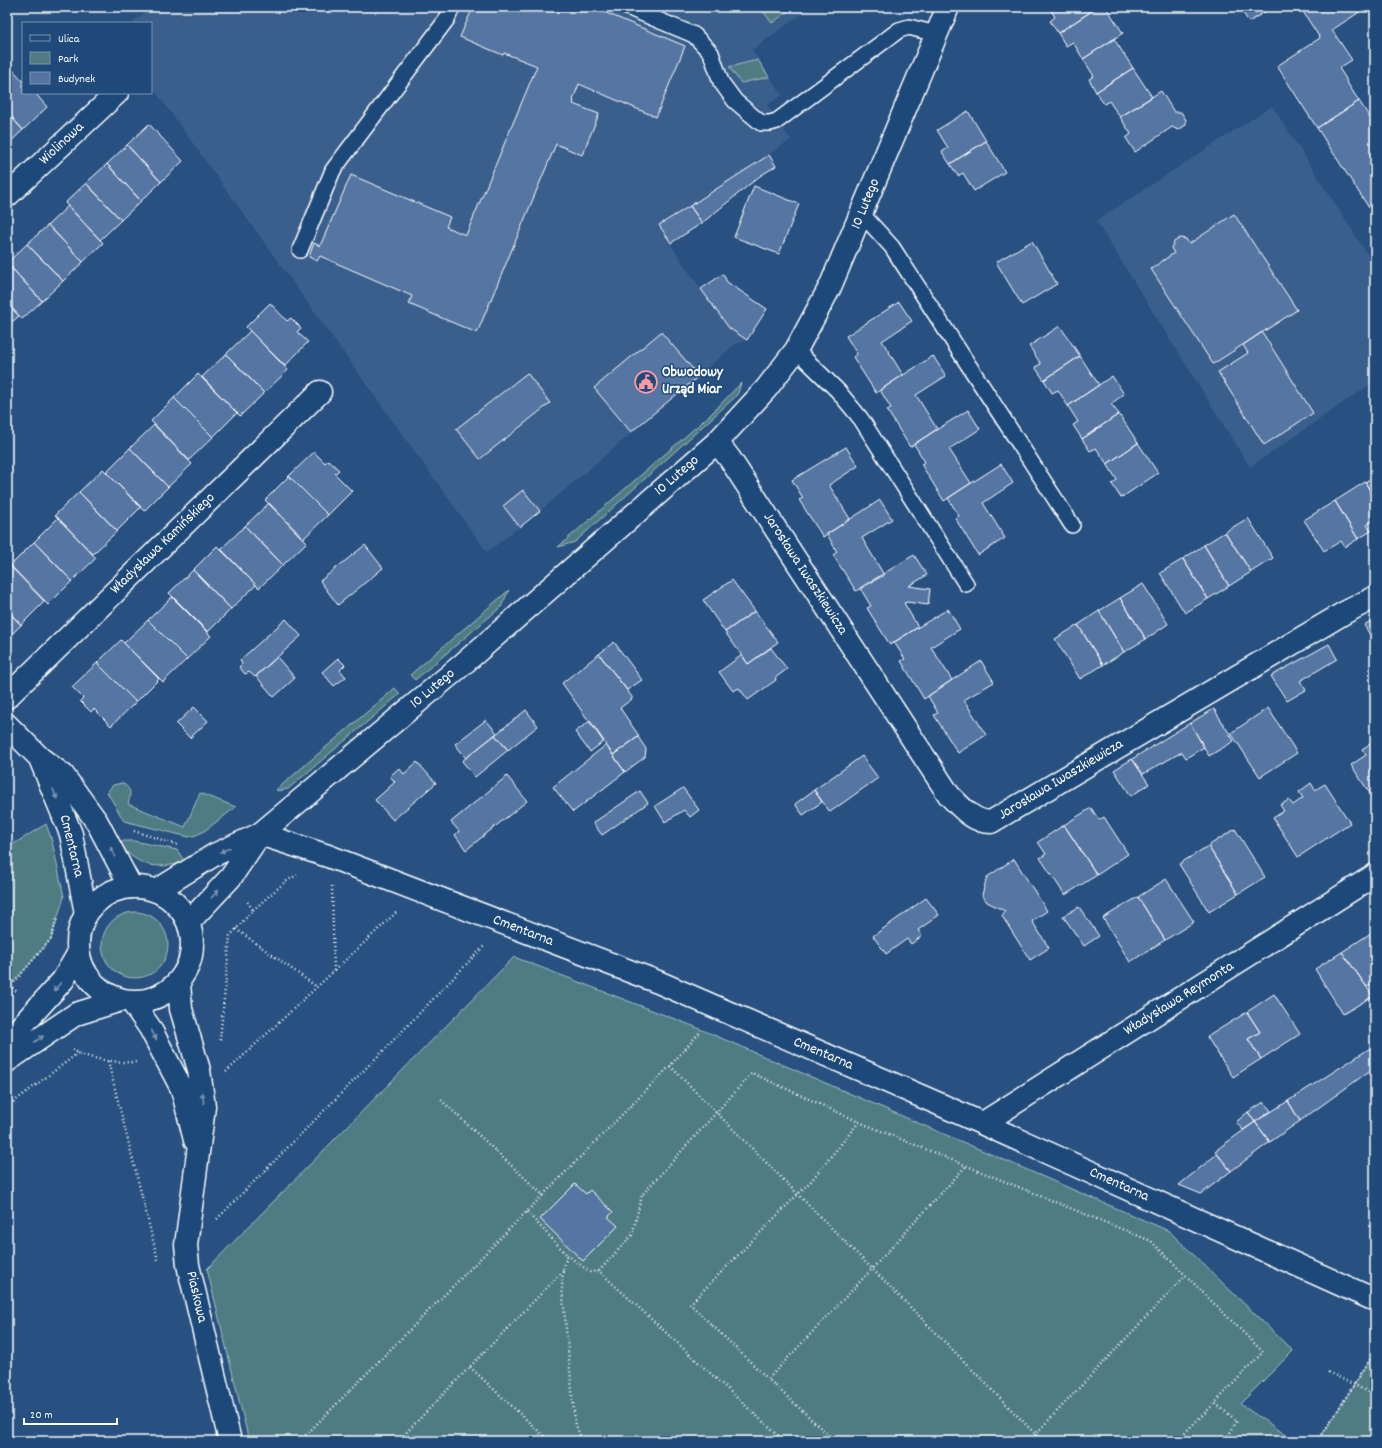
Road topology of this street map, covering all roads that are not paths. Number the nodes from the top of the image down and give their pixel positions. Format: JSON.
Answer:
{"nodes":[{"id":1,"x":452,"y":7,"type":"edge"},
{"id":2,"x":627,"y":7,"type":"edge"},
{"id":3,"x":948,"y":7,"type":"edge"},
{"id":4,"x":936,"y":34,"type":"junction"},
{"id":5,"x":117,"y":94,"type":"edge"},
{"id":6,"x":7,"y":196,"type":"edge"},
{"id":7,"x":862,"y":214,"type":"junction"},
{"id":8,"x":300,"y":250,"type":"dead end"},
{"id":9,"x":796,"y":350,"type":"junction"},
{"id":10,"x":320,"y":392,"type":"dead end"},
{"id":11,"x":717,"y":442,"type":"junction"},
{"id":12,"x":1072,"y":525,"type":"dead end"},
{"id":13,"x":966,"y":584,"type":"dead end"},
{"id":14,"x":1375,"y":597,"type":"edge"},
{"id":15,"x":7,"y":697,"type":"edge"},
{"id":16,"x":7,"y":725,"type":"edge"},
{"id":17,"x":40,"y":758,"type":"junction"},
{"id":18,"x":260,"y":834,"type":"junction"},
{"id":19,"x":1375,"y":875,"type":"edge"},
{"id":20,"x":131,"y":887,"type":"junction"},
{"id":21,"x":156,"y":891,"type":"junction"},
{"id":22,"x":86,"y":914,"type":"junction"},
{"id":23,"x":188,"y":923,"type":"junction"},
{"id":24,"x":78,"y":954,"type":"junction"},
{"id":25,"x":179,"y":982,"type":"junction"},
{"id":26,"x":126,"y":1001,"type":"junction"},
{"id":27,"x":7,"y":1042,"type":"edge"},
{"id":28,"x":7,"y":1061,"type":"edge"},
{"id":29,"x":983,"y":1123,"type":"junction"},
{"id":30,"x":198,"y":1151,"type":"junction"},
{"id":31,"x":1375,"y":1300,"type":"edge"},
{"id":32,"x":230,"y":1441,"type":"edge"}],
"edges":[{"from":1,"to":8,"type":"lane"},
{"from":2,"to":4,"type":"lane"},
{"from":3,"to":4,"type":"street","name":"10 Lutego"},
{"from":4,"to":7,"type":"street","name":"10 Lutego"},
{"from":5,"to":6,"type":"street","name":"Wiolinowa"},
{"from":7,"to":9,"type":"street","name":"10 Lutego"},
{"from":7,"to":12,"type":"lane"},
{"from":9,"to":11,"type":"street","name":"10 Lutego"},
{"from":9,"to":13,"type":"lane"},
{"from":10,"to":15,"type":"street","name":"Władysława Kamińskiego"},
{"from":11,"to":14,"type":"street","name":"Jarosława Iwaszkiewicza"},
{"from":11,"to":18,"type":"street","name":"10 Lutego"},
{"from":16,"to":17,"type":"street","name":"Cmentarna"},
{"from":20,"to":17,"type":"street","name":"Cmentarna","one_way":true},
{"from":17,"to":22,"type":"street","name":"Cmentarna","one_way":true},
{"from":18,"to":21,"type":"street","one_way":true},
{"from":23,"to":18,"type":"street","one_way":true},
{"from":18,"to":29,"type":"street","name":"Cmentarna"},
{"from":19,"to":29,"type":"street","name":"Władysława Reymonta"},
{"from":20,"to":21,"type":"street"},
{"from":20,"to":22,"type":"street"},
{"from":21,"to":23,"type":"street"},
{"from":22,"to":24,"type":"street"},
{"from":23,"to":25,"type":"street"},
{"from":24,"to":26,"type":"street"},
{"from":24,"to":27,"type":"street","one_way":true},
{"from":25,"to":26,"type":"street"},
{"from":30,"to":25,"type":"street","name":"Piaskowa","one_way":true},
{"from":28,"to":26,"type":"street","one_way":true},
{"from":26,"to":30,"type":"street","name":"Piaskowa","one_way":true},
{"from":29,"to":31,"type":"street","name":"Cmentarna"},
{"from":30,"to":32,"type":"street","name":"Piaskowa"}]}
